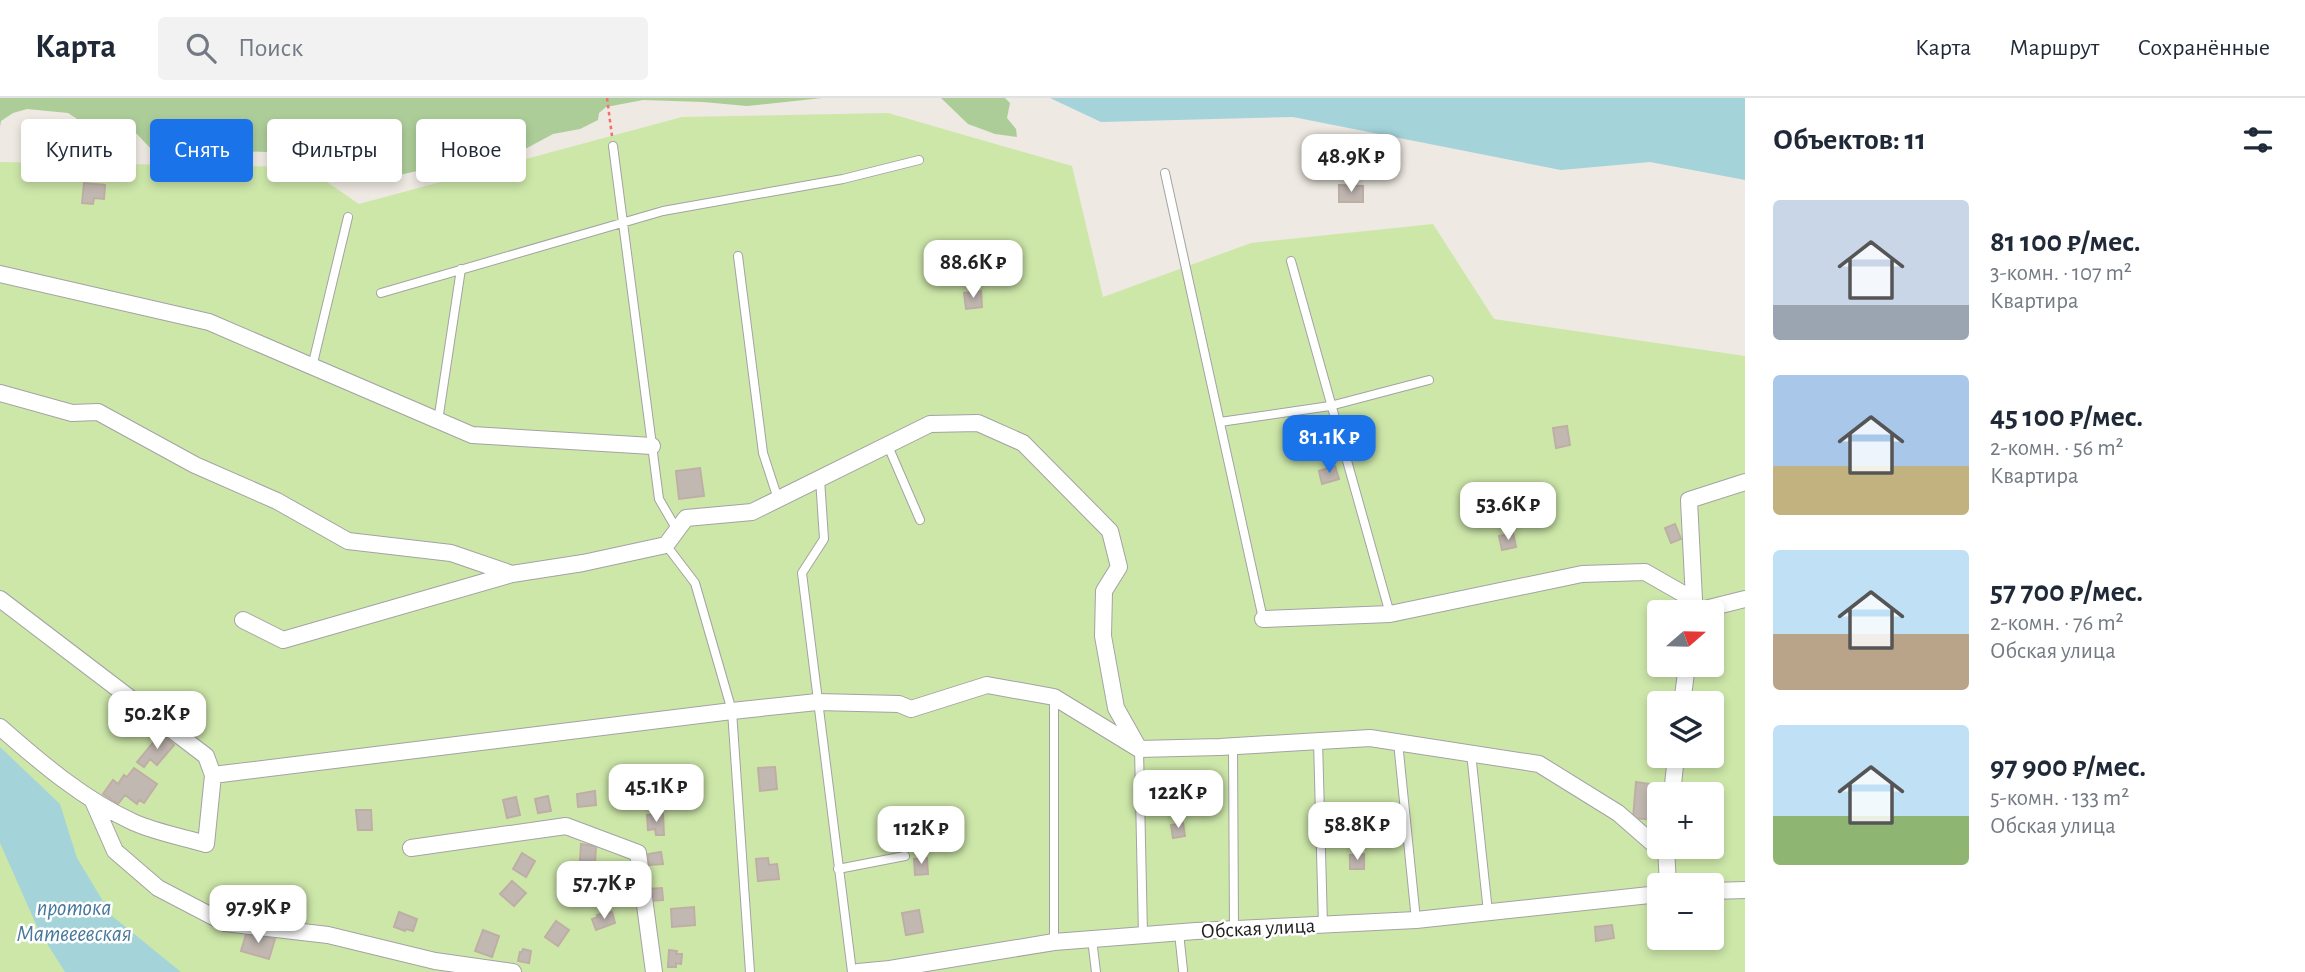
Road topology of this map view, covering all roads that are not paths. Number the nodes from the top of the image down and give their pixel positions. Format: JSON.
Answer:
{"nodes":[{"id":1,"x":613,"y":146,"type":"road end"},
{"id":2,"x":919,"y":160,"type":"dead end"},
{"id":3,"x":1165,"y":173,"type":"dead end"},
{"id":4,"x":348,"y":217,"type":"dead end"},
{"id":5,"x":624,"y":222,"type":"junction"},
{"id":6,"x":737,"y":256,"type":"dead end"},
{"id":7,"x":1291,"y":261,"type":"dead end"},
{"id":8,"x":461,"y":269,"type":"junction"},
{"id":9,"x":0,"y":274,"type":"edge"},
{"id":10,"x":381,"y":293,"type":"dead end"},
{"id":11,"x":312,"y":367,"type":"junction"},
{"id":12,"x":1429,"y":380,"type":"dead end"},
{"id":13,"x":0,"y":393,"type":"edge"},
{"id":14,"x":1330,"y":406,"type":"junction"},
{"id":15,"x":438,"y":421,"type":"junction"},
{"id":16,"x":1220,"y":422,"type":"junction"},
{"id":17,"x":652,"y":446,"type":"junction"},
{"id":18,"x":888,"y":446,"type":"junction"},
{"id":19,"x":820,"y":479,"type":"junction"},
{"id":20,"x":1745,"y":482,"type":"edge"},
{"id":21,"x":778,"y":499,"type":"junction"},
{"id":22,"x":920,"y":520,"type":"dead end"},
{"id":23,"x":677,"y":530,"type":"junction"},
{"id":24,"x":666,"y":545,"type":"junction"},
{"id":25,"x":512,"y":574,"type":"junction"},
{"id":26,"x":0,"y":599,"type":"edge"},
{"id":27,"x":1745,"y":599,"type":"edge"},
{"id":28,"x":1682,"y":600,"type":"edge"},
{"id":29,"x":1693,"y":600,"type":"edge"},
{"id":30,"x":1724,"y":603,"type":"edge"},
{"id":31,"x":1390,"y":614,"type":"junction"},
{"id":32,"x":1263,"y":619,"type":"joint"},
{"id":33,"x":243,"y":620,"type":"dead end"},
{"id":34,"x":1054,"y":697,"type":"junction"},
{"id":35,"x":817,"y":702,"type":"junction"},
{"id":36,"x":732,"y":711,"type":"junction"},
{"id":37,"x":0,"y":727,"type":"edge"},
{"id":38,"x":1318,"y":741,"type":"junction"},
{"id":39,"x":1398,"y":742,"type":"junction"},
{"id":40,"x":1233,"y":746,"type":"junction"},
{"id":41,"x":1139,"y":750,"type":"junction"},
{"id":42,"x":1471,"y":753,"type":"junction"},
{"id":43,"x":213,"y":775,"type":"junction"},
{"id":44,"x":93,"y":801,"type":"junction"},
{"id":45,"x":1647,"y":836,"type":"edge"},
{"id":46,"x":411,"y":848,"type":"dead end"},
{"id":47,"x":905,"y":856,"type":"dead end"},
{"id":48,"x":838,"y":869,"type":"junction"},
{"id":49,"x":1745,"y":890,"type":"edge"},
{"id":50,"x":1724,"y":891,"type":"edge"},
{"id":51,"x":1647,"y":895,"type":"edge"},
{"id":52,"x":1488,"y":912,"type":"junction"},
{"id":53,"x":1416,"y":920,"type":"junction"},
{"id":54,"x":1323,"y":925,"type":"junction"},
{"id":55,"x":1234,"y":929,"type":"junction"},
{"id":56,"x":1179,"y":933,"type":"junction"},
{"id":57,"x":1143,"y":935,"type":"junction"},
{"id":58,"x":1093,"y":939,"type":"junction"},
{"id":59,"x":1054,"y":942,"type":"junction"},
{"id":60,"x":1183,"y":970,"type":"edge"},
{"id":61,"x":513,"y":972,"type":"edge"},
{"id":62,"x":654,"y":972,"type":"edge"},
{"id":63,"x":750,"y":972,"type":"edge"},
{"id":64,"x":852,"y":972,"type":"edge"},
{"id":65,"x":858,"y":972,"type":"edge"},
{"id":66,"x":1096,"y":972,"type":"edge"}],
"edges":[{"from":1,"to":5,"type":"lane"},
{"from":2,"to":5,"type":"lane"},
{"from":3,"to":16,"type":"lane"},
{"from":4,"to":11,"type":"lane"},
{"from":5,"to":8,"type":"lane"},
{"from":5,"to":17,"type":"lane"},
{"from":6,"to":21,"type":"lane"},
{"from":7,"to":14,"type":"lane"},
{"from":8,"to":10,"type":"lane"},
{"from":8,"to":15,"type":"lane"},
{"from":9,"to":11,"type":"street"},
{"from":11,"to":15,"type":"street"},
{"from":12,"to":14,"type":"lane"},
{"from":13,"to":25,"type":"street"},
{"from":14,"to":16,"type":"lane"},
{"from":14,"to":31,"type":"lane"},
{"from":15,"to":17,"type":"street"},
{"from":16,"to":32,"type":"lane"},
{"from":17,"to":23,"type":"lane"},
{"from":18,"to":19,"type":"street"},
{"from":18,"to":22,"type":"lane"},
{"from":18,"to":41,"type":"street"},
{"from":19,"to":21,"type":"street"},
{"from":19,"to":35,"type":"lane"},
{"from":20,"to":29,"type":"street"},
{"from":21,"to":23,"type":"street"},
{"from":23,"to":24,"type":"street"},
{"from":24,"to":25,"type":"street"},
{"from":24,"to":36,"type":"lane"},
{"from":25,"to":33,"type":"street"},
{"from":26,"to":43,"type":"street"},
{"from":27,"to":30,"type":"street"},
{"from":28,"to":31,"type":"street"},
{"from":31,"to":32,"type":"street"},
{"from":34,"to":35,"type":"street"},
{"from":34,"to":41,"type":"street"},
{"from":34,"to":59,"type":"lane"},
{"from":35,"to":36,"type":"street"},
{"from":35,"to":48,"type":"lane"},
{"from":36,"to":43,"type":"street"},
{"from":36,"to":63,"type":"lane"},
{"from":37,"to":44,"type":"street"},
{"from":38,"to":39,"type":"street"},
{"from":38,"to":40,"type":"street"},
{"from":38,"to":54,"type":"lane"},
{"from":39,"to":42,"type":"street"},
{"from":39,"to":53,"type":"lane"},
{"from":40,"to":41,"type":"street"},
{"from":40,"to":55,"type":"lane"},
{"from":41,"to":57,"type":"lane"},
{"from":42,"to":45,"type":"street"},
{"from":42,"to":52,"type":"lane"},
{"from":43,"to":44,"type":"street"},
{"from":44,"to":61,"type":"street"},
{"from":46,"to":62,"type":"street"},
{"from":47,"to":48,"type":"lane"},
{"from":48,"to":64,"type":"lane"},
{"from":49,"to":50,"type":"street"},
{"from":51,"to":52,"type":"street","name":"Обская улица"},
{"from":52,"to":53,"type":"street","name":"Обская улица"},
{"from":53,"to":54,"type":"street","name":"Обская улица"},
{"from":54,"to":55,"type":"street","name":"Обская улица"},
{"from":55,"to":56,"type":"street","name":"Обская улица"},
{"from":56,"to":57,"type":"street","name":"Обская улица"},
{"from":56,"to":60,"type":"lane"},
{"from":57,"to":58,"type":"street","name":"Обская улица"},
{"from":58,"to":59,"type":"street","name":"Обская улица"},
{"from":58,"to":66,"type":"lane"},
{"from":59,"to":65,"type":"street","name":"Обская улица"}]}
